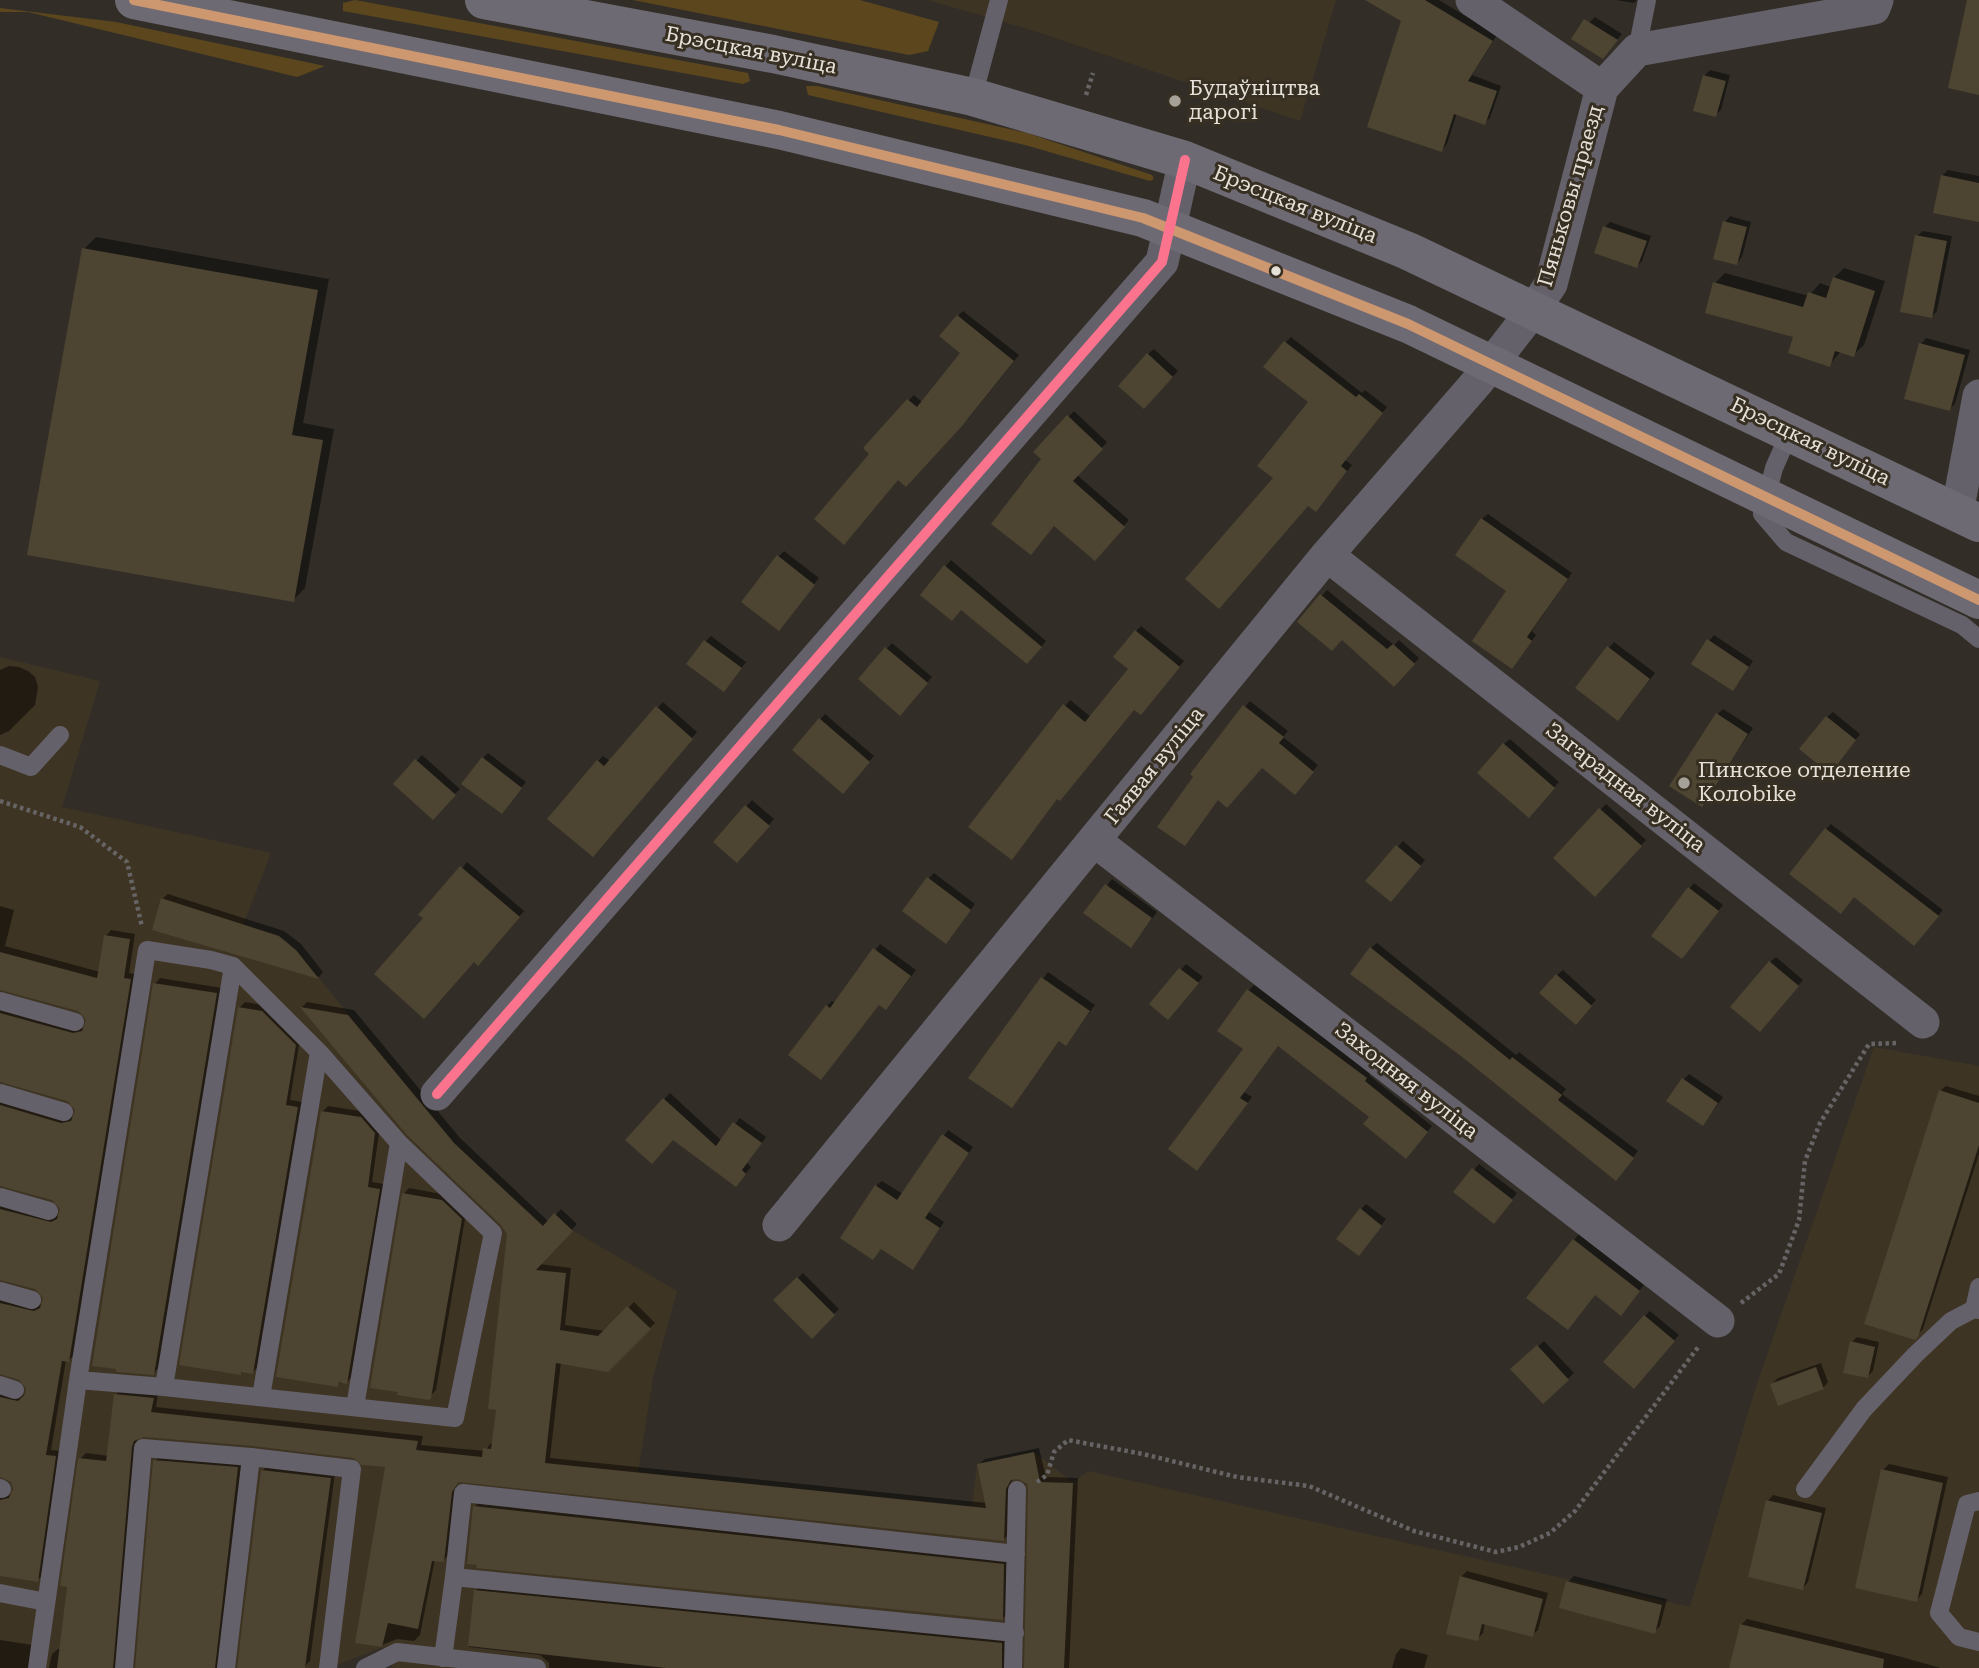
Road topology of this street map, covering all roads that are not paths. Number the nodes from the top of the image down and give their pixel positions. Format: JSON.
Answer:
{"nodes":[{"id":1,"x":134,"y":0,"type":"edge"},
{"id":2,"x":484,"y":0,"type":"edge"},
{"id":3,"x":999,"y":0,"type":"edge"},
{"id":4,"x":1472,"y":0,"type":"edge"},
{"id":5,"x":1647,"y":0,"type":"edge"},
{"id":6,"x":1877,"y":0,"type":"edge"},
{"id":7,"x":1637,"y":50,"type":"junction"},
{"id":8,"x":1602,"y":88,"type":"junction"},
{"id":9,"x":973,"y":97,"type":"junction"},
{"id":10,"x":1185,"y":160,"type":"junction"},
{"id":11,"x":1170,"y":228,"type":"junction"},
{"id":12,"x":1534,"y":309,"type":"junction"},
{"id":13,"x":1491,"y":364,"type":"junction"},
{"id":14,"x":1979,"y":396,"type":"edge"},
{"id":15,"x":1790,"y":432,"type":"junction"},
{"id":16,"x":1766,"y":497,"type":"junction"},
{"id":17,"x":1968,"y":518,"type":"edge"},
{"id":18,"x":1327,"y":555,"type":"junction"},
{"id":19,"x":1979,"y":600,"type":"edge"},
{"id":20,"x":1979,"y":639,"type":"edge"},
{"id":21,"x":60,"y":735,"type":"dead end"},
{"id":22,"x":0,"y":755,"type":"edge"},
{"id":23,"x":1095,"y":841,"type":"junction"},
{"id":24,"x":233,"y":966,"type":"junction"},
{"id":25,"x":0,"y":1001,"type":"edge"},
{"id":26,"x":75,"y":1022,"type":"dead end"},
{"id":27,"x":1923,"y":1022,"type":"road end"},
{"id":28,"x":319,"y":1052,"type":"junction"},
{"id":29,"x":0,"y":1093,"type":"edge"},
{"id":30,"x":437,"y":1094,"type":"dead end"},
{"id":31,"x":64,"y":1112,"type":"dead end"},
{"id":32,"x":399,"y":1143,"type":"junction"},
{"id":33,"x":0,"y":1197,"type":"edge"},
{"id":34,"x":49,"y":1211,"type":"dead end"},
{"id":35,"x":779,"y":1225,"type":"dead end"},
{"id":36,"x":1979,"y":1287,"type":"edge"},
{"id":37,"x":0,"y":1291,"type":"edge"},
{"id":38,"x":32,"y":1300,"type":"dead end"},
{"id":39,"x":1976,"y":1309,"type":"edge"},
{"id":40,"x":1717,"y":1321,"type":"road end"},
{"id":41,"x":78,"y":1380,"type":"junction"},
{"id":42,"x":164,"y":1387,"type":"junction"},
{"id":43,"x":261,"y":1397,"type":"junction"},
{"id":44,"x":355,"y":1407,"type":"junction"},
{"id":45,"x":251,"y":1457,"type":"junction"},
{"id":46,"x":1805,"y":1489,"type":"dead end"},
{"id":47,"x":1017,"y":1490,"type":"road end"},
{"id":48,"x":1979,"y":1502,"type":"edge"},
{"id":49,"x":1016,"y":1554,"type":"junction"},
{"id":50,"x":454,"y":1577,"type":"junction"},
{"id":51,"x":0,"y":1593,"type":"edge"},
{"id":52,"x":47,"y":1602,"type":"junction"},
{"id":53,"x":1015,"y":1633,"type":"junction"},
{"id":54,"x":1979,"y":1642,"type":"edge"},
{"id":55,"x":443,"y":1658,"type":"junction"},
{"id":56,"x":37,"y":1668,"type":"edge"},
{"id":57,"x":124,"y":1668,"type":"edge"},
{"id":58,"x":226,"y":1668,"type":"edge"},
{"id":59,"x":328,"y":1668,"type":"edge"},
{"id":60,"x":365,"y":1668,"type":"edge"},
{"id":61,"x":537,"y":1668,"type":"edge"},
{"id":62,"x":1013,"y":1668,"type":"edge"}],
"edges":[{"from":1,"to":11,"type":"main road"},
{"from":2,"to":9,"type":"main road","name":"Брэсцкая вуліца"},
{"from":3,"to":9,"type":"lane"},
{"from":4,"to":8,"type":"street"},
{"from":5,"to":7,"type":"lane"},
{"from":6,"to":7,"type":"street"},
{"from":7,"to":8,"type":"street","name":"Пяньковы праезд"},
{"from":8,"to":12,"type":"street","name":"Пяньковы праезд"},
{"from":9,"to":10,"type":"main road","name":"Брэсцкая вуліца"},
{"from":10,"to":11,"type":"street"},
{"from":10,"to":12,"type":"main road","name":"Брэсцкая вуліца"},
{"from":11,"to":13,"type":"main road"},
{"from":11,"to":30,"type":"street"},
{"from":12,"to":13,"type":"street","name":"Гаявая вуліца"},
{"from":12,"to":15,"type":"main road","name":"Брэсцкая вуліца"},
{"from":13,"to":16,"type":"main road"},
{"from":13,"to":18,"type":"street","name":"Гаявая вуліца"},
{"from":14,"to":17,"type":"street"},
{"from":15,"to":16,"type":"lane"},
{"from":15,"to":17,"type":"main road","name":"Брэсцкая вуліца"},
{"from":16,"to":19,"type":"main road"},
{"from":16,"to":20,"type":"lane"},
{"from":18,"to":23,"type":"street","name":"Гаявая вуліца"},
{"from":18,"to":27,"type":"street","name":"Загарадная вуліца"},
{"from":21,"to":22,"type":"lane"},
{"from":23,"to":35,"type":"street","name":"Гаявая вуліца"},
{"from":23,"to":40,"type":"street","name":"Заходняя вуліца"},
{"from":24,"to":28,"type":"lane"},
{"from":24,"to":41,"type":"lane"},
{"from":24,"to":42,"type":"lane"},
{"from":25,"to":26,"type":"lane"},
{"from":28,"to":32,"type":"lane"},
{"from":28,"to":43,"type":"lane"},
{"from":29,"to":31,"type":"lane"},
{"from":32,"to":44,"type":"lane"},
{"from":32,"to":44,"type":"lane"},
{"from":33,"to":34,"type":"lane"},
{"from":36,"to":39,"type":"lane"},
{"from":37,"to":38,"type":"lane"},
{"from":39,"to":46,"type":"lane"},
{"from":41,"to":42,"type":"lane"},
{"from":41,"to":52,"type":"lane"},
{"from":42,"to":43,"type":"lane"},
{"from":43,"to":44,"type":"lane"},
{"from":45,"to":57,"type":"lane"},
{"from":45,"to":58,"type":"lane"},
{"from":45,"to":59,"type":"lane"},
{"from":47,"to":49,"type":"lane"},
{"from":48,"to":54,"type":"lane"},
{"from":49,"to":50,"type":"lane"},
{"from":49,"to":53,"type":"lane"},
{"from":50,"to":53,"type":"lane"},
{"from":50,"to":55,"type":"lane"},
{"from":51,"to":52,"type":"lane"},
{"from":52,"to":56,"type":"lane"},
{"from":53,"to":62,"type":"lane"},
{"from":55,"to":60,"type":"lane"},
{"from":55,"to":61,"type":"lane"}]}
